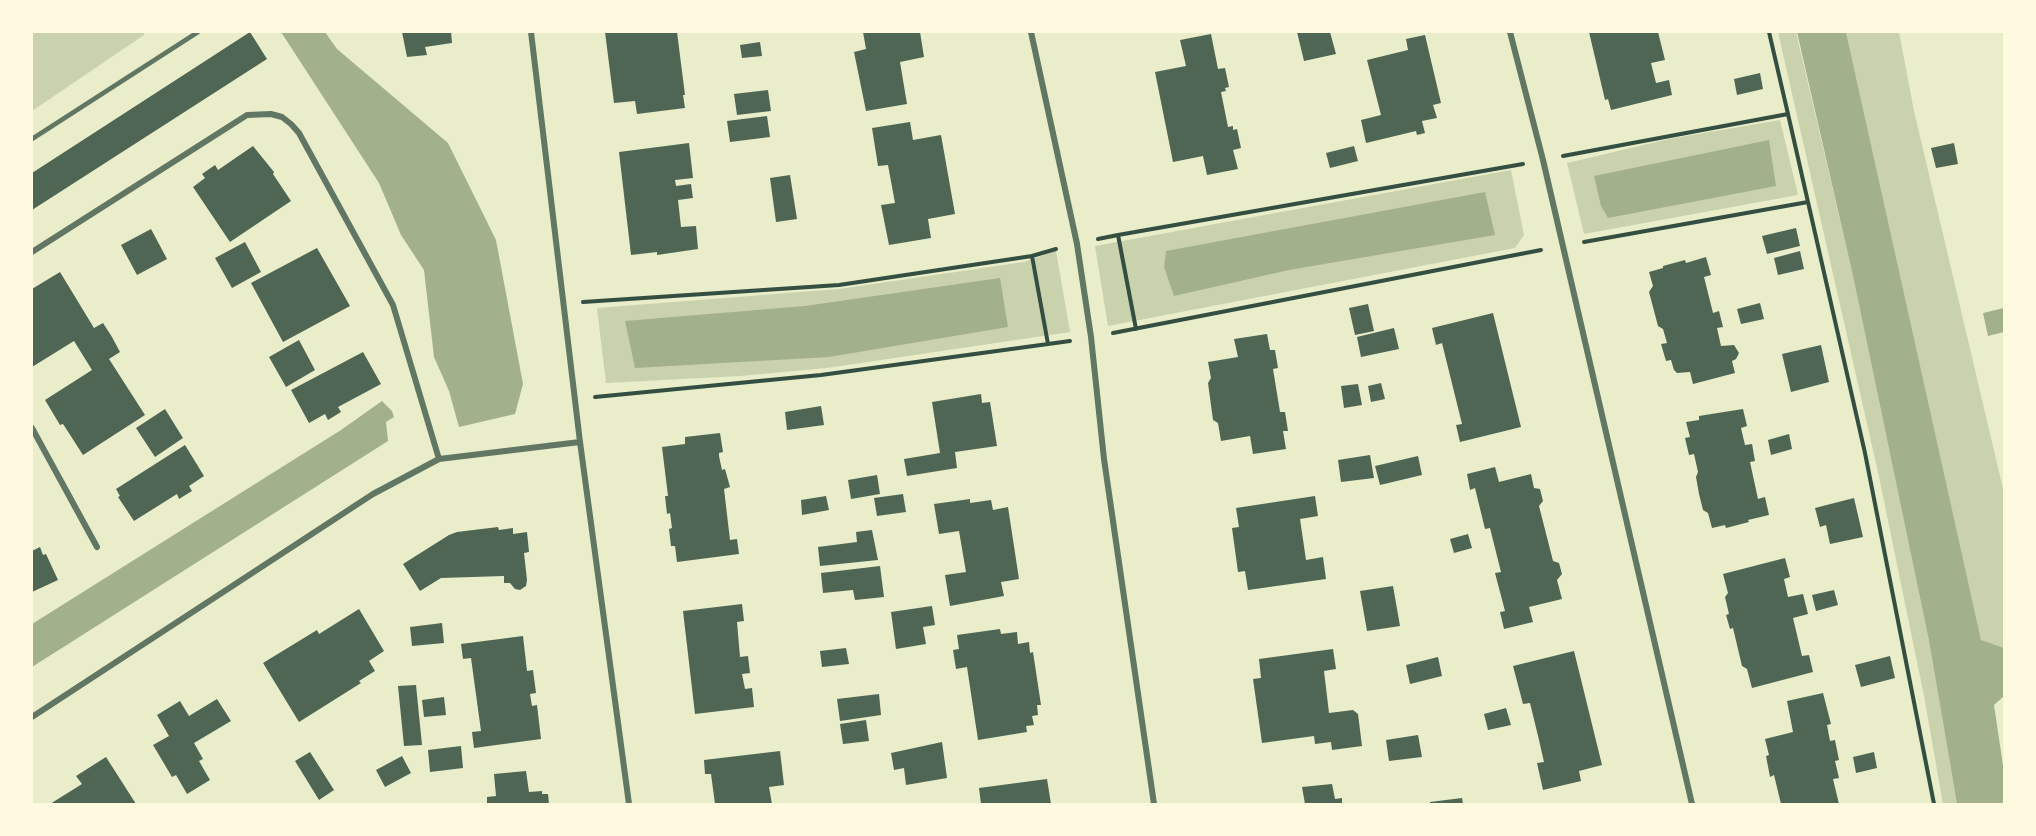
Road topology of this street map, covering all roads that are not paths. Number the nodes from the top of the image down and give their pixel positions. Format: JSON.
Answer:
{"nodes":[{"id":1,"x":198,"y":32,"type":"edge"},
{"id":2,"x":531,"y":32,"type":"edge"},
{"id":3,"x":1031,"y":32,"type":"edge"},
{"id":4,"x":1510,"y":32,"type":"edge"},
{"id":5,"x":32,"y":139,"type":"edge"},
{"id":6,"x":32,"y":252,"type":"edge"},
{"id":7,"x":32,"y":428,"type":"edge"},
{"id":8,"x":580,"y":442,"type":"junction"},
{"id":9,"x":439,"y":459,"type":"junction"},
{"id":10,"x":97,"y":547,"type":"dead end"},
{"id":11,"x":32,"y":717,"type":"edge"},
{"id":12,"x":629,"y":804,"type":"edge"},
{"id":13,"x":1154,"y":804,"type":"edge"},
{"id":14,"x":1692,"y":804,"type":"edge"}],
"edges":[{"from":1,"to":5,"type":"lane"},
{"from":2,"to":8,"type":"street"},
{"from":3,"to":13,"type":"street"},
{"from":4,"to":14,"type":"street"},
{"from":6,"to":9,"type":"street"},
{"from":7,"to":10,"type":"street"},
{"from":8,"to":9,"type":"street"},
{"from":8,"to":12,"type":"street"},
{"from":9,"to":11,"type":"street"}]}
